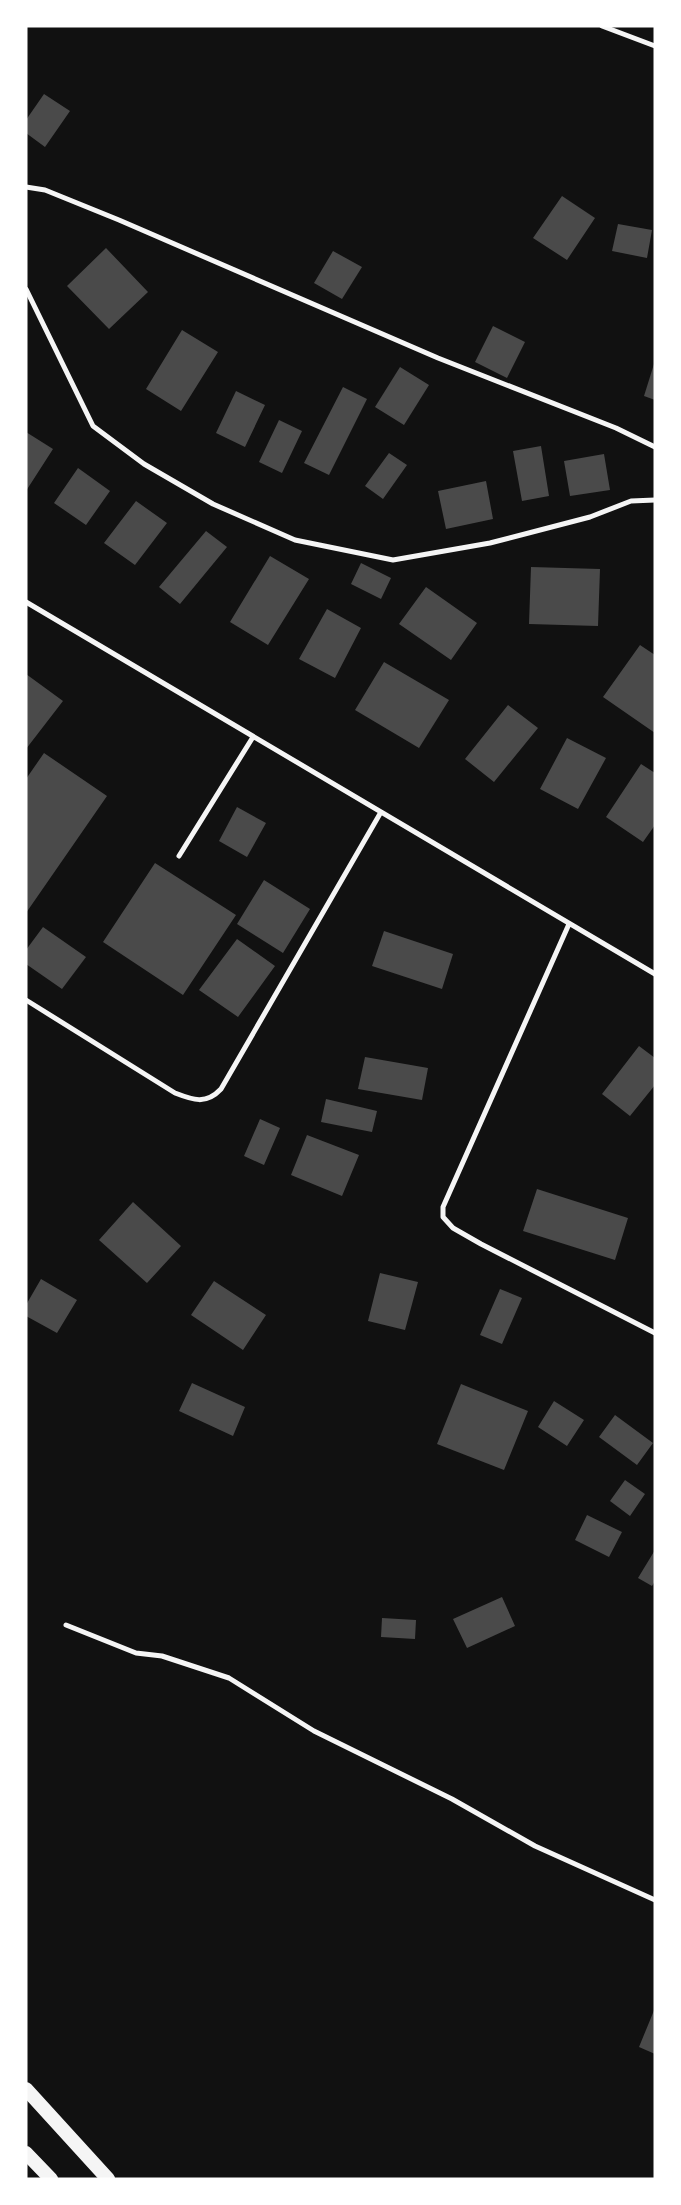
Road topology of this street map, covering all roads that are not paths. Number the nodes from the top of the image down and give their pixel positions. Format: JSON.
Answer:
{"nodes":[{"id":1,"x":602,"y":26,"type":"edge"},
{"id":2,"x":655,"y":46,"type":"edge"},
{"id":3,"x":26,"y":187,"type":"edge"},
{"id":4,"x":26,"y":289,"type":"edge"},
{"id":5,"x":655,"y":447,"type":"edge"},
{"id":6,"x":655,"y":500,"type":"edge"},
{"id":7,"x":26,"y":602,"type":"edge"},
{"id":8,"x":253,"y":737,"type":"junction"},
{"id":9,"x":381,"y":812,"type":"junction"},
{"id":10,"x":179,"y":856,"type":"dead end"},
{"id":11,"x":569,"y":924,"type":"junction"},
{"id":12,"x":655,"y":974,"type":"edge"},
{"id":13,"x":26,"y":1000,"type":"edge"},
{"id":14,"x":655,"y":1333,"type":"edge"},
{"id":15,"x":66,"y":1625,"type":"dead end"},
{"id":16,"x":655,"y":1900,"type":"edge"},
{"id":17,"x":26,"y":2089,"type":"edge"},
{"id":18,"x":26,"y":2153,"type":"edge"},
{"id":19,"x":51,"y":2179,"type":"edge"},
{"id":20,"x":108,"y":2179,"type":"edge"}],
"edges":[{"from":1,"to":2,"type":"street"},
{"from":3,"to":5,"type":"street"},
{"from":4,"to":6,"type":"street"},
{"from":7,"to":8,"type":"street"},
{"from":8,"to":9,"type":"street"},
{"from":8,"to":10,"type":"street"},
{"from":9,"to":11,"type":"street"},
{"from":9,"to":13,"type":"street"},
{"from":11,"to":12,"type":"street"},
{"from":11,"to":14,"type":"street"},
{"from":15,"to":16,"type":"street"},
{"from":17,"to":20,"type":"highway"},
{"from":18,"to":19,"type":"highway"}]}
